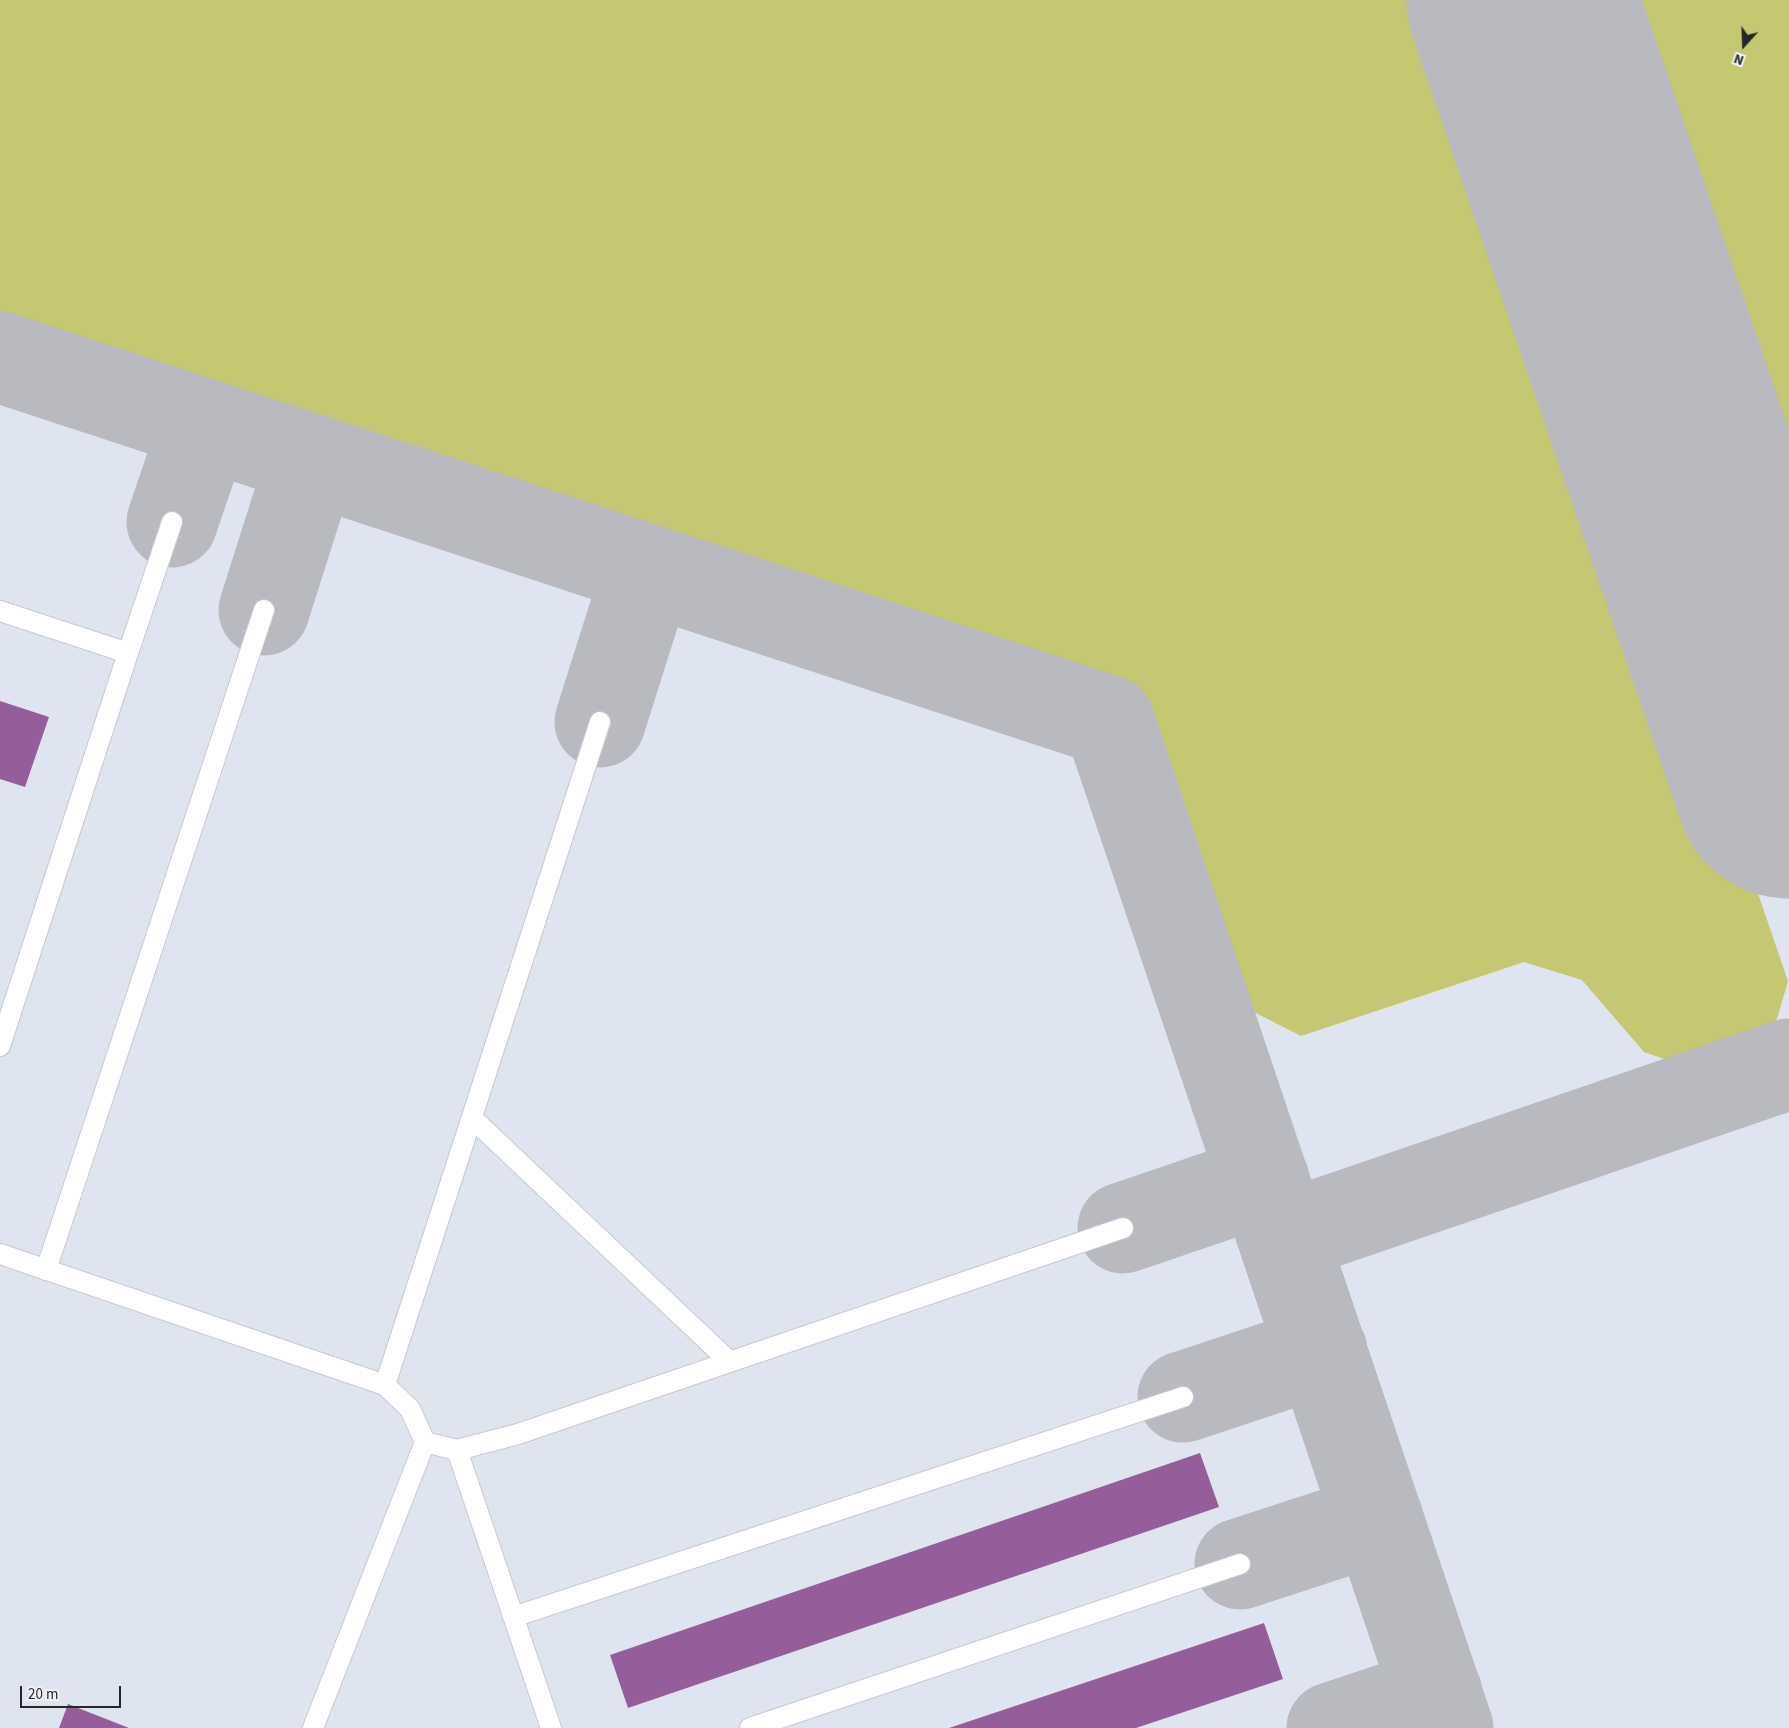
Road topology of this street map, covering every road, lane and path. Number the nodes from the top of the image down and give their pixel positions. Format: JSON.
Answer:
{"nodes":[{"id":1,"x":172,"y":522,"type":"dead end"},
{"id":2,"x":264,"y":610,"type":"dead end"},
{"id":3,"x":0,"y":611,"type":"edge"},
{"id":4,"x":128,"y":653,"type":"junction"},
{"id":5,"x":600,"y":722,"type":"dead end"},
{"id":6,"x":0,"y":1046,"type":"edge"},
{"id":7,"x":472,"y":1118,"type":"junction"},
{"id":8,"x":1123,"y":1228,"type":"dead end"},
{"id":9,"x":0,"y":1254,"type":"edge"},
{"id":10,"x":46,"y":1270,"type":"junction"},
{"id":11,"x":730,"y":1362,"type":"junction"},
{"id":12,"x":385,"y":1385,"type":"junction"},
{"id":13,"x":1183,"y":1397,"type":"dead end"},
{"id":14,"x":425,"y":1442,"type":"junction"},
{"id":15,"x":457,"y":1450,"type":"junction"},
{"id":16,"x":1240,"y":1564,"type":"dead end"},
{"id":17,"x":513,"y":1617,"type":"junction"},
{"id":18,"x":313,"y":1728,"type":"edge"},
{"id":19,"x":551,"y":1728,"type":"edge"},
{"id":20,"x":750,"y":1728,"type":"edge"}],
"edges":[{"from":1,"to":4,"type":"lane"},
{"from":2,"to":10,"type":"lane"},
{"from":3,"to":4,"type":"lane"},
{"from":4,"to":6,"type":"lane"},
{"from":5,"to":7,"type":"lane"},
{"from":7,"to":11,"type":"lane"},
{"from":7,"to":12,"type":"lane"},
{"from":8,"to":11,"type":"lane"},
{"from":9,"to":10,"type":"lane"},
{"from":10,"to":12,"type":"lane"},
{"from":11,"to":15,"type":"lane"},
{"from":12,"to":14,"type":"lane"},
{"from":13,"to":17,"type":"lane"},
{"from":14,"to":15,"type":"lane"},
{"from":14,"to":18,"type":"lane"},
{"from":15,"to":17,"type":"lane"},
{"from":16,"to":20,"type":"lane"},
{"from":17,"to":19,"type":"lane"}]}
